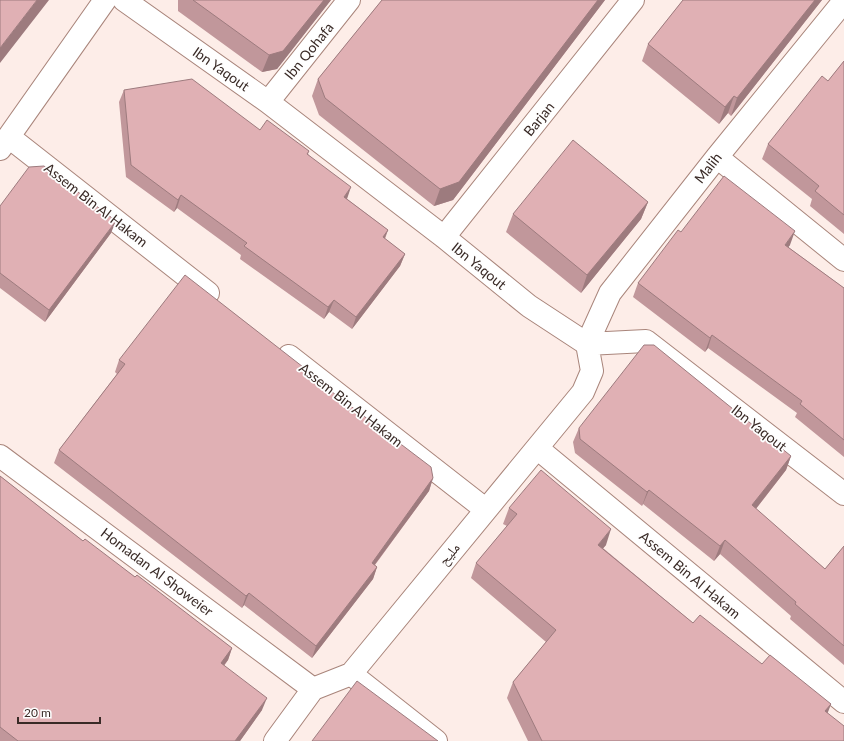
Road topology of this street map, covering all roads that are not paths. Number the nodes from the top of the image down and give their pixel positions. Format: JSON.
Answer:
{"nodes":[{"id":1,"x":105,"y":0,"type":"edge"},
{"id":2,"x":124,"y":0,"type":"edge"},
{"id":3,"x":349,"y":0,"type":"edge"},
{"id":4,"x":633,"y":0,"type":"edge"},
{"id":5,"x":844,"y":1,"type":"edge"},
{"id":6,"x":268,"y":102,"type":"junction"},
{"id":7,"x":4,"y":143,"type":"edge"},
{"id":8,"x":717,"y":157,"type":"junction"},
{"id":9,"x":444,"y":237,"type":"junction"},
{"id":10,"x":844,"y":260,"type":"edge"},
{"id":11,"x":222,"y":304,"type":"edge"},
{"id":12,"x":272,"y":343,"type":"edge"},
{"id":13,"x":587,"y":344,"type":"junction"},
{"id":14,"x":537,"y":448,"type":"junction"},
{"id":15,"x":0,"y":456,"type":"edge"},
{"id":16,"x":844,"y":494,"type":"edge"},
{"id":17,"x":485,"y":509,"type":"junction"},
{"id":18,"x":351,"y":674,"type":"junction"},
{"id":19,"x":313,"y":689,"type":"junction"},
{"id":20,"x":844,"y":702,"type":"edge"},
{"id":21,"x":275,"y":741,"type":"edge"},
{"id":22,"x":436,"y":741,"type":"edge"}],
"edges":[{"from":1,"to":7,"type":"street"},
{"from":2,"to":6,"type":"street","name":"Ibn Yaqout"},
{"from":3,"to":6,"type":"street","name":"Ibn Qohafa"},
{"from":4,"to":9,"type":"street","name":"Barjan"},
{"from":5,"to":8,"type":"street","name":"Malih"},
{"from":6,"to":9,"type":"street","name":"Ibn Yaqout"},
{"from":7,"to":11,"type":"street","name":"Assem Bin Al Hakam"},
{"from":8,"to":10,"type":"street"},
{"from":8,"to":13,"type":"street","name":"Malih"},
{"from":9,"to":13,"type":"street","name":"Ibn Yaqout"},
{"from":12,"to":17,"type":"street","name":"Assem Bin Al Hakam"},
{"from":13,"to":14,"type":"street","name":"مليح"},
{"from":13,"to":16,"type":"street","name":"Ibn Yaqout"},
{"from":14,"to":17,"type":"street","name":"مليح"},
{"from":14,"to":20,"type":"street","name":"Assem Bin Al Hakam"},
{"from":15,"to":19,"type":"street","name":"Homadan Al Showeier"},
{"from":17,"to":18,"type":"street","name":"مليح"},
{"from":18,"to":19,"type":"street","name":"مليح"},
{"from":18,"to":22,"type":"street"},
{"from":19,"to":21,"type":"street"}]}
